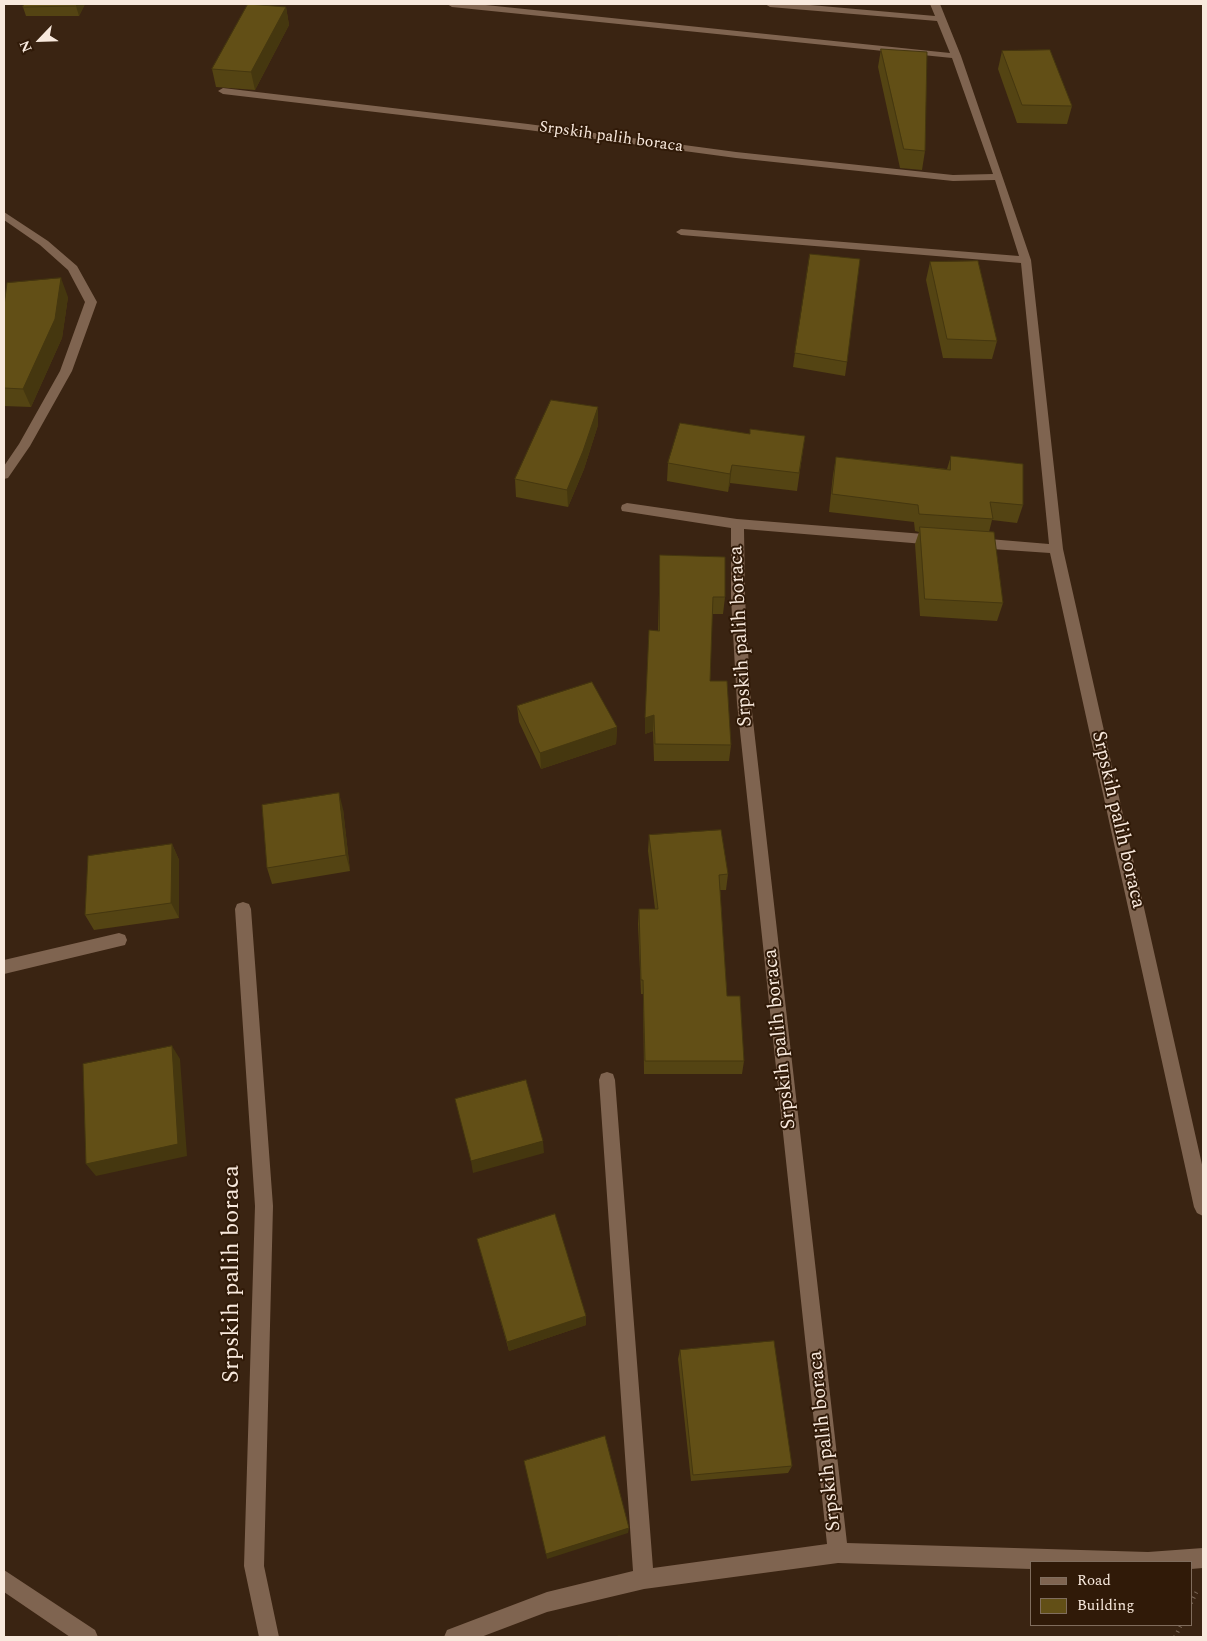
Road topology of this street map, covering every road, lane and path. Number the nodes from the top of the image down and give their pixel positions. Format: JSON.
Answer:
{"nodes":[{"id":1,"x":452,"y":4,"type":"edge"},
{"id":2,"x":770,"y":4,"type":"edge"},
{"id":3,"x":935,"y":4,"type":"edge"},
{"id":4,"x":941,"y":19,"type":"junction"},
{"id":5,"x":956,"y":56,"type":"junction"},
{"id":6,"x":223,"y":91,"type":"edge"},
{"id":7,"x":999,"y":177,"type":"junction"},
{"id":8,"x":4,"y":215,"type":"edge"},
{"id":9,"x":681,"y":232,"type":"dead end"},
{"id":10,"x":1026,"y":260,"type":"junction"},
{"id":11,"x":4,"y":475,"type":"edge"},
{"id":12,"x":627,"y":508,"type":"dead end"},
{"id":13,"x":737,"y":524,"type":"junction"},
{"id":14,"x":1056,"y":550,"type":"junction"},
{"id":15,"x":243,"y":909,"type":"dead end"},
{"id":16,"x":120,"y":940,"type":"dead end"},
{"id":17,"x":4,"y":967,"type":"edge"},
{"id":18,"x":606,"y":1080,"type":"dead end"},
{"id":19,"x":1203,"y":1207,"type":"edge"},
{"id":20,"x":838,"y":1553,"type":"junction"},
{"id":21,"x":1203,"y":1558,"type":"edge"},
{"id":22,"x":1114,"y":1561,"type":"edge"},
{"id":23,"x":1162,"y":1561,"type":"edge"},
{"id":24,"x":644,"y":1579,"type":"junction"},
{"id":25,"x":4,"y":1580,"type":"edge"},
{"id":26,"x":88,"y":1637,"type":"edge"},
{"id":27,"x":269,"y":1637,"type":"edge"},
{"id":28,"x":454,"y":1637,"type":"edge"}],
"edges":[{"from":1,"to":5,"type":"street"},
{"from":2,"to":4,"type":"street"},
{"from":3,"to":4,"type":"street","name":"Srpskih palih boraca"},
{"from":4,"to":5,"type":"street","name":"Srpskih palih boraca"},
{"from":5,"to":7,"type":"street","name":"Srpskih palih boraca"},
{"from":6,"to":7,"type":"street","name":"Srpskih palih boraca"},
{"from":7,"to":10,"type":"street","name":"Srpskih palih boraca"},
{"from":8,"to":11,"type":"street"},
{"from":9,"to":10,"type":"street"},
{"from":10,"to":14,"type":"street","name":"Srpskih palih boraca"},
{"from":12,"to":13,"type":"street","name":"Srpskih palih boraca"},
{"from":13,"to":14,"type":"street","name":"Srpskih palih boraca"},
{"from":13,"to":20,"type":"street","name":"Srpskih palih boraca"},
{"from":14,"to":19,"type":"street","name":"Srpskih palih boraca"},
{"from":15,"to":27,"type":"street","name":"Srpskih palih boraca"},
{"from":16,"to":17,"type":"street"},
{"from":18,"to":24,"type":"street"},
{"from":20,"to":22,"type":"street","name":"Srpskih palih boraca"},
{"from":20,"to":24,"type":"street","name":"Srpskih palih boraca"},
{"from":21,"to":23,"type":"street","name":"Srpskih palih boraca"},
{"from":24,"to":28,"type":"street","name":"Srpskih palih boraca"},
{"from":25,"to":26,"type":"street"}]}
